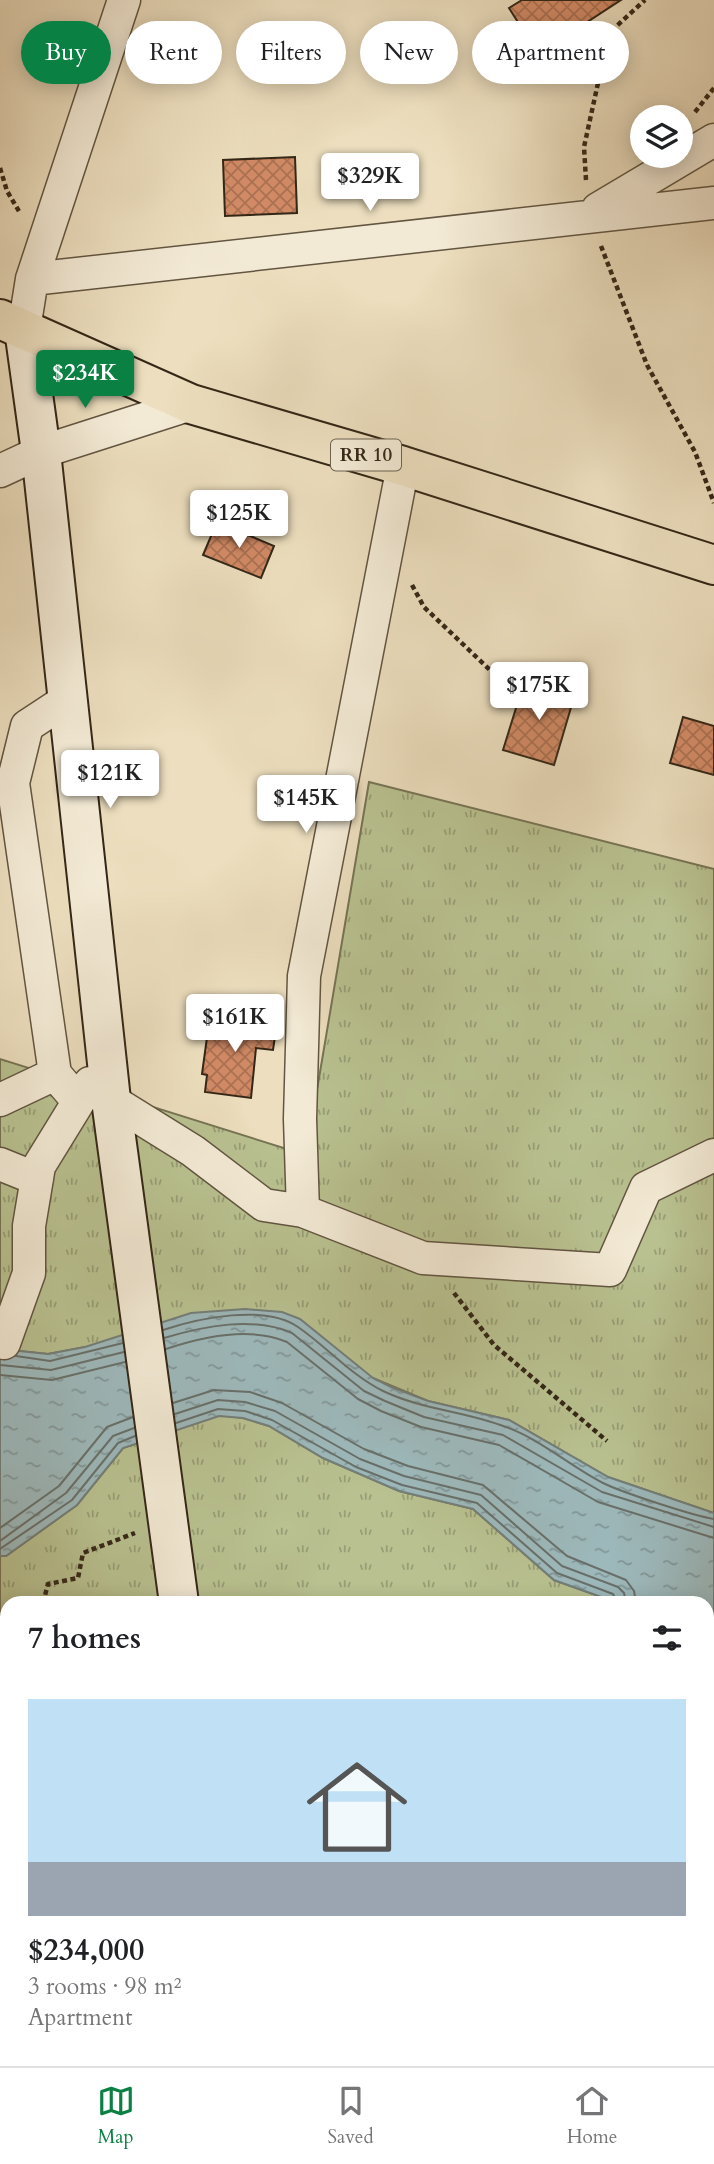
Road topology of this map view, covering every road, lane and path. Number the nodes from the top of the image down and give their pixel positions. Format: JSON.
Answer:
{"nodes":[{"id":1,"x":124,"y":0,"type":"edge"},
{"id":2,"x":645,"y":0,"type":"edge"},
{"id":3,"x":714,"y":88,"type":"edge"},
{"id":4,"x":693,"y":113,"type":"edge"},
{"id":5,"x":714,"y":140,"type":"edge"},
{"id":6,"x":714,"y":203,"type":"edge"},
{"id":7,"x":589,"y":215,"type":"junction"},
{"id":8,"x":32,"y":279,"type":"junction"},
{"id":9,"x":12,"y":324,"type":"edge"},
{"id":10,"x":191,"y":404,"type":"junction"},
{"id":11,"x":41,"y":452,"type":"junction"},
{"id":12,"x":403,"y":466,"type":"junction"},
{"id":13,"x":0,"y":471,"type":"edge"},
{"id":14,"x":714,"y":503,"type":"edge"},
{"id":15,"x":389,"y":541,"type":"junction"},
{"id":16,"x":714,"y":565,"type":"edge"},
{"id":17,"x":491,"y":671,"type":"dead end"},
{"id":18,"x":68,"y":699,"type":"junction"},
{"id":19,"x":55,"y":1074,"type":"junction"},
{"id":20,"x":0,"y":1100,"type":"edge"},
{"id":21,"x":95,"y":1101,"type":"junction"},
{"id":22,"x":714,"y":1155,"type":"edge"},
{"id":23,"x":0,"y":1164,"type":"edge"},
{"id":24,"x":37,"y":1179,"type":"junction"},
{"id":25,"x":303,"y":1211,"type":"junction"},
{"id":26,"x":423,"y":1258,"type":"junction"},
{"id":27,"x":4,"y":1343,"type":"dead end"},
{"id":28,"x":607,"y":1441,"type":"dead end"},
{"id":29,"x":168,"y":1520,"type":"junction"},
{"id":30,"x":45,"y":1596,"type":"edge"},
{"id":31,"x":178,"y":1596,"type":"edge"}],
"edges":[{"from":1,"to":8,"type":"street"},
{"from":2,"to":7,"type":"path"},
{"from":3,"to":4,"type":"path"},
{"from":5,"to":7,"type":"street"},
{"from":6,"to":7,"type":"street"},
{"from":7,"to":8,"type":"street"},
{"from":7,"to":14,"type":"path"},
{"from":8,"to":9,"type":"street"},
{"from":9,"to":10,"type":"main road","number":"RR 10"},
{"from":9,"to":11,"type":"main road"},
{"from":10,"to":11,"type":"street"},
{"from":10,"to":12,"type":"main road","number":"RR 10"},
{"from":11,"to":13,"type":"street"},
{"from":11,"to":18,"type":"main road"},
{"from":12,"to":15,"type":"street"},
{"from":12,"to":16,"type":"main road","number":"RR 10"},
{"from":15,"to":17,"type":"path"},
{"from":15,"to":25,"type":"street"},
{"from":18,"to":19,"type":"street"},
{"from":18,"to":21,"type":"main road"},
{"from":19,"to":20,"type":"street"},
{"from":19,"to":21,"type":"street"},
{"from":21,"to":24,"type":"street"},
{"from":21,"to":25,"type":"street"},
{"from":21,"to":29,"type":"main road"},
{"from":22,"to":26,"type":"street"},
{"from":23,"to":24,"type":"street"},
{"from":24,"to":27,"type":"street"},
{"from":25,"to":26,"type":"street"},
{"from":26,"to":28,"type":"path"},
{"from":29,"to":30,"type":"path"},
{"from":29,"to":31,"type":"main road"}]}
